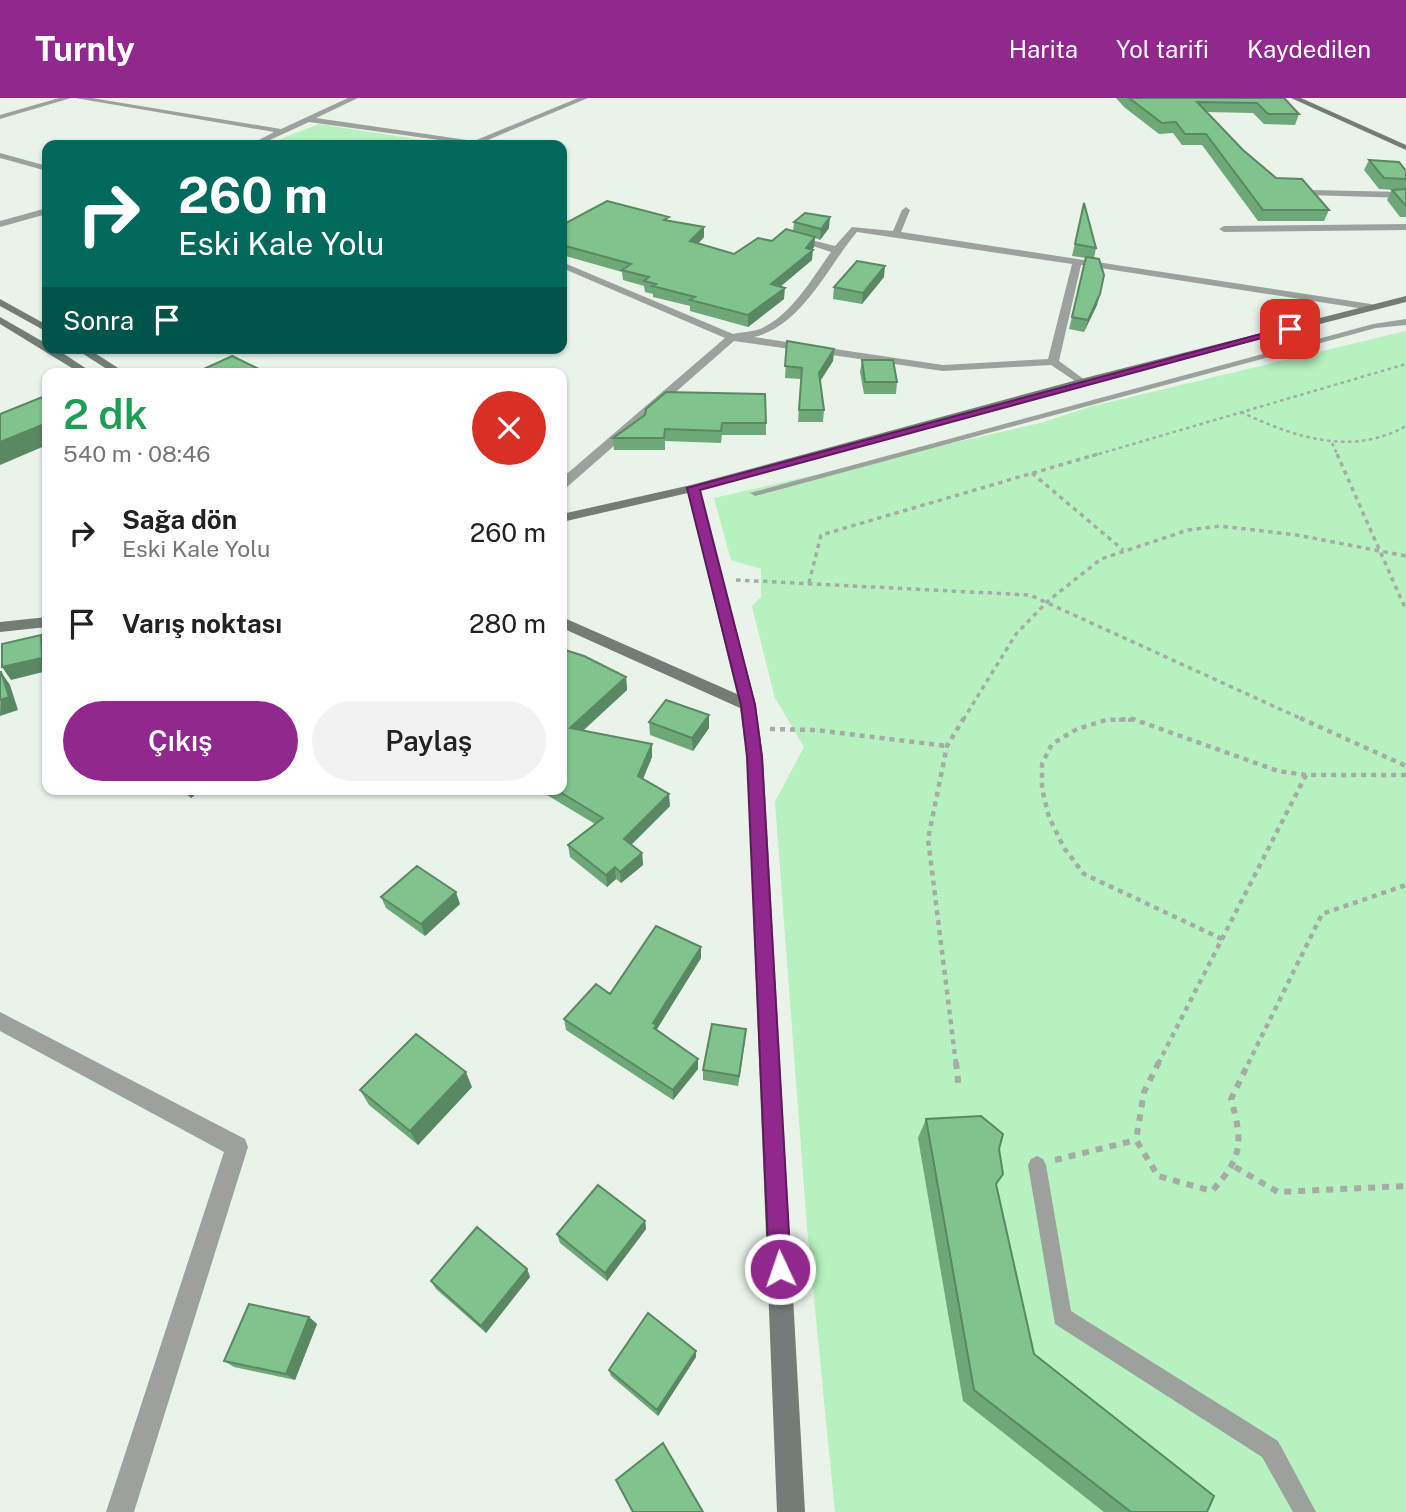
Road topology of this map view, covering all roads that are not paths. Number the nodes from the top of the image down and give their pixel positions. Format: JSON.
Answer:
{"nodes":[{"id":1,"x":66,"y":98,"type":"edge"},
{"id":2,"x":79,"y":98,"type":"edge"},
{"id":3,"x":354,"y":98,"type":"edge"},
{"id":4,"x":584,"y":98,"type":"edge"},
{"id":5,"x":1295,"y":98,"type":"edge"},
{"id":6,"x":0,"y":117,"type":"edge"},
{"id":7,"x":312,"y":120,"type":"junction"},
{"id":8,"x":285,"y":132,"type":"junction"},
{"id":9,"x":265,"y":140,"type":"edge"},
{"id":10,"x":445,"y":140,"type":"edge"},
{"id":11,"x":482,"y":140,"type":"edge"},
{"id":12,"x":1406,"y":148,"type":"edge"},
{"id":13,"x":0,"y":155,"type":"edge"},
{"id":14,"x":42,"y":168,"type":"edge"},
{"id":15,"x":1310,"y":193,"type":"edge"},
{"id":16,"x":1406,"y":195,"type":"edge"},
{"id":17,"x":906,"y":210,"type":"dead end"},
{"id":18,"x":42,"y":212,"type":"edge"},
{"id":19,"x":0,"y":223,"type":"edge"},
{"id":20,"x":1406,"y":227,"type":"edge"},
{"id":21,"x":1224,"y":229,"type":"dead end"},
{"id":22,"x":896,"y":234,"type":"junction"},
{"id":23,"x":790,"y":236,"type":"edge"},
{"id":24,"x":836,"y":251,"type":"junction"},
{"id":25,"x":1077,"y":263,"type":"junction"},
{"id":26,"x":567,"y":267,"type":"edge"},
{"id":27,"x":1406,"y":299,"type":"edge"},
{"id":28,"x":0,"y":302,"type":"edge"},
{"id":29,"x":1371,"y":307,"type":"junction"},
{"id":30,"x":0,"y":320,"type":"edge"},
{"id":31,"x":1406,"y":322,"type":"edge"},
{"id":32,"x":42,"y":326,"type":"edge"},
{"id":33,"x":732,"y":337,"type":"junction"},
{"id":34,"x":42,"y":345,"type":"edge"},
{"id":35,"x":57,"y":354,"type":"edge"},
{"id":36,"x":89,"y":354,"type":"edge"},
{"id":37,"x":1053,"y":362,"type":"junction"},
{"id":38,"x":80,"y":368,"type":"edge"},
{"id":39,"x":113,"y":368,"type":"edge"},
{"id":40,"x":1081,"y":383,"type":"junction"},
{"id":41,"x":567,"y":480,"type":"edge"},
{"id":42,"x":693,"y":488,"type":"junction"},
{"id":43,"x":755,"y":492,"type":"dead end"},
{"id":44,"x":567,"y":517,"type":"edge"},
{"id":45,"x":42,"y":623,"type":"edge"},
{"id":46,"x":567,"y":624,"type":"edge"},
{"id":47,"x":0,"y":627,"type":"edge"},
{"id":48,"x":748,"y":705,"type":"junction"},
{"id":49,"x":0,"y":1021,"type":"edge"},
{"id":50,"x":1037,"y":1165,"type":"road end"},
{"id":51,"x":120,"y":1512,"type":"edge"},
{"id":52,"x":791,"y":1512,"type":"edge"},
{"id":53,"x":1305,"y":1512,"type":"edge"}],
"edges":[{"from":1,"to":6,"type":"street"},
{"from":2,"to":8,"type":"street"},
{"from":3,"to":7,"type":"street"},
{"from":4,"to":11,"type":"street"},
{"from":5,"to":12,"type":"street"},
{"from":7,"to":8,"type":"street"},
{"from":7,"to":10,"type":"street"},
{"from":8,"to":9,"type":"street"},
{"from":13,"to":14,"type":"street"},
{"from":15,"to":16,"type":"street"},
{"from":17,"to":22,"type":"street"},
{"from":18,"to":19,"type":"street"},
{"from":20,"to":21,"type":"street"},
{"from":22,"to":24,"type":"street"},
{"from":22,"to":25,"type":"street"},
{"from":23,"to":24,"type":"street"},
{"from":24,"to":33,"type":"street"},
{"from":25,"to":29,"type":"street"},
{"from":25,"to":37,"type":"street"},
{"from":26,"to":33,"type":"street"},
{"from":27,"to":29,"type":"street"},
{"from":28,"to":32,"type":"street"},
{"from":29,"to":40,"type":"street"},
{"from":30,"to":34,"type":"street"},
{"from":31,"to":43,"type":"lane"},
{"from":33,"to":37,"type":"street"},
{"from":33,"to":41,"type":"street"},
{"from":35,"to":38,"type":"street"},
{"from":36,"to":39,"type":"street"},
{"from":37,"to":40,"type":"street"},
{"from":40,"to":42,"type":"street"},
{"from":42,"to":44,"type":"street"},
{"from":42,"to":48,"type":"street"},
{"from":45,"to":47,"type":"street"},
{"from":46,"to":48,"type":"street"},
{"from":48,"to":52,"type":"street"},
{"from":49,"to":51,"type":"street"},
{"from":50,"to":53,"type":"lane"}]}
